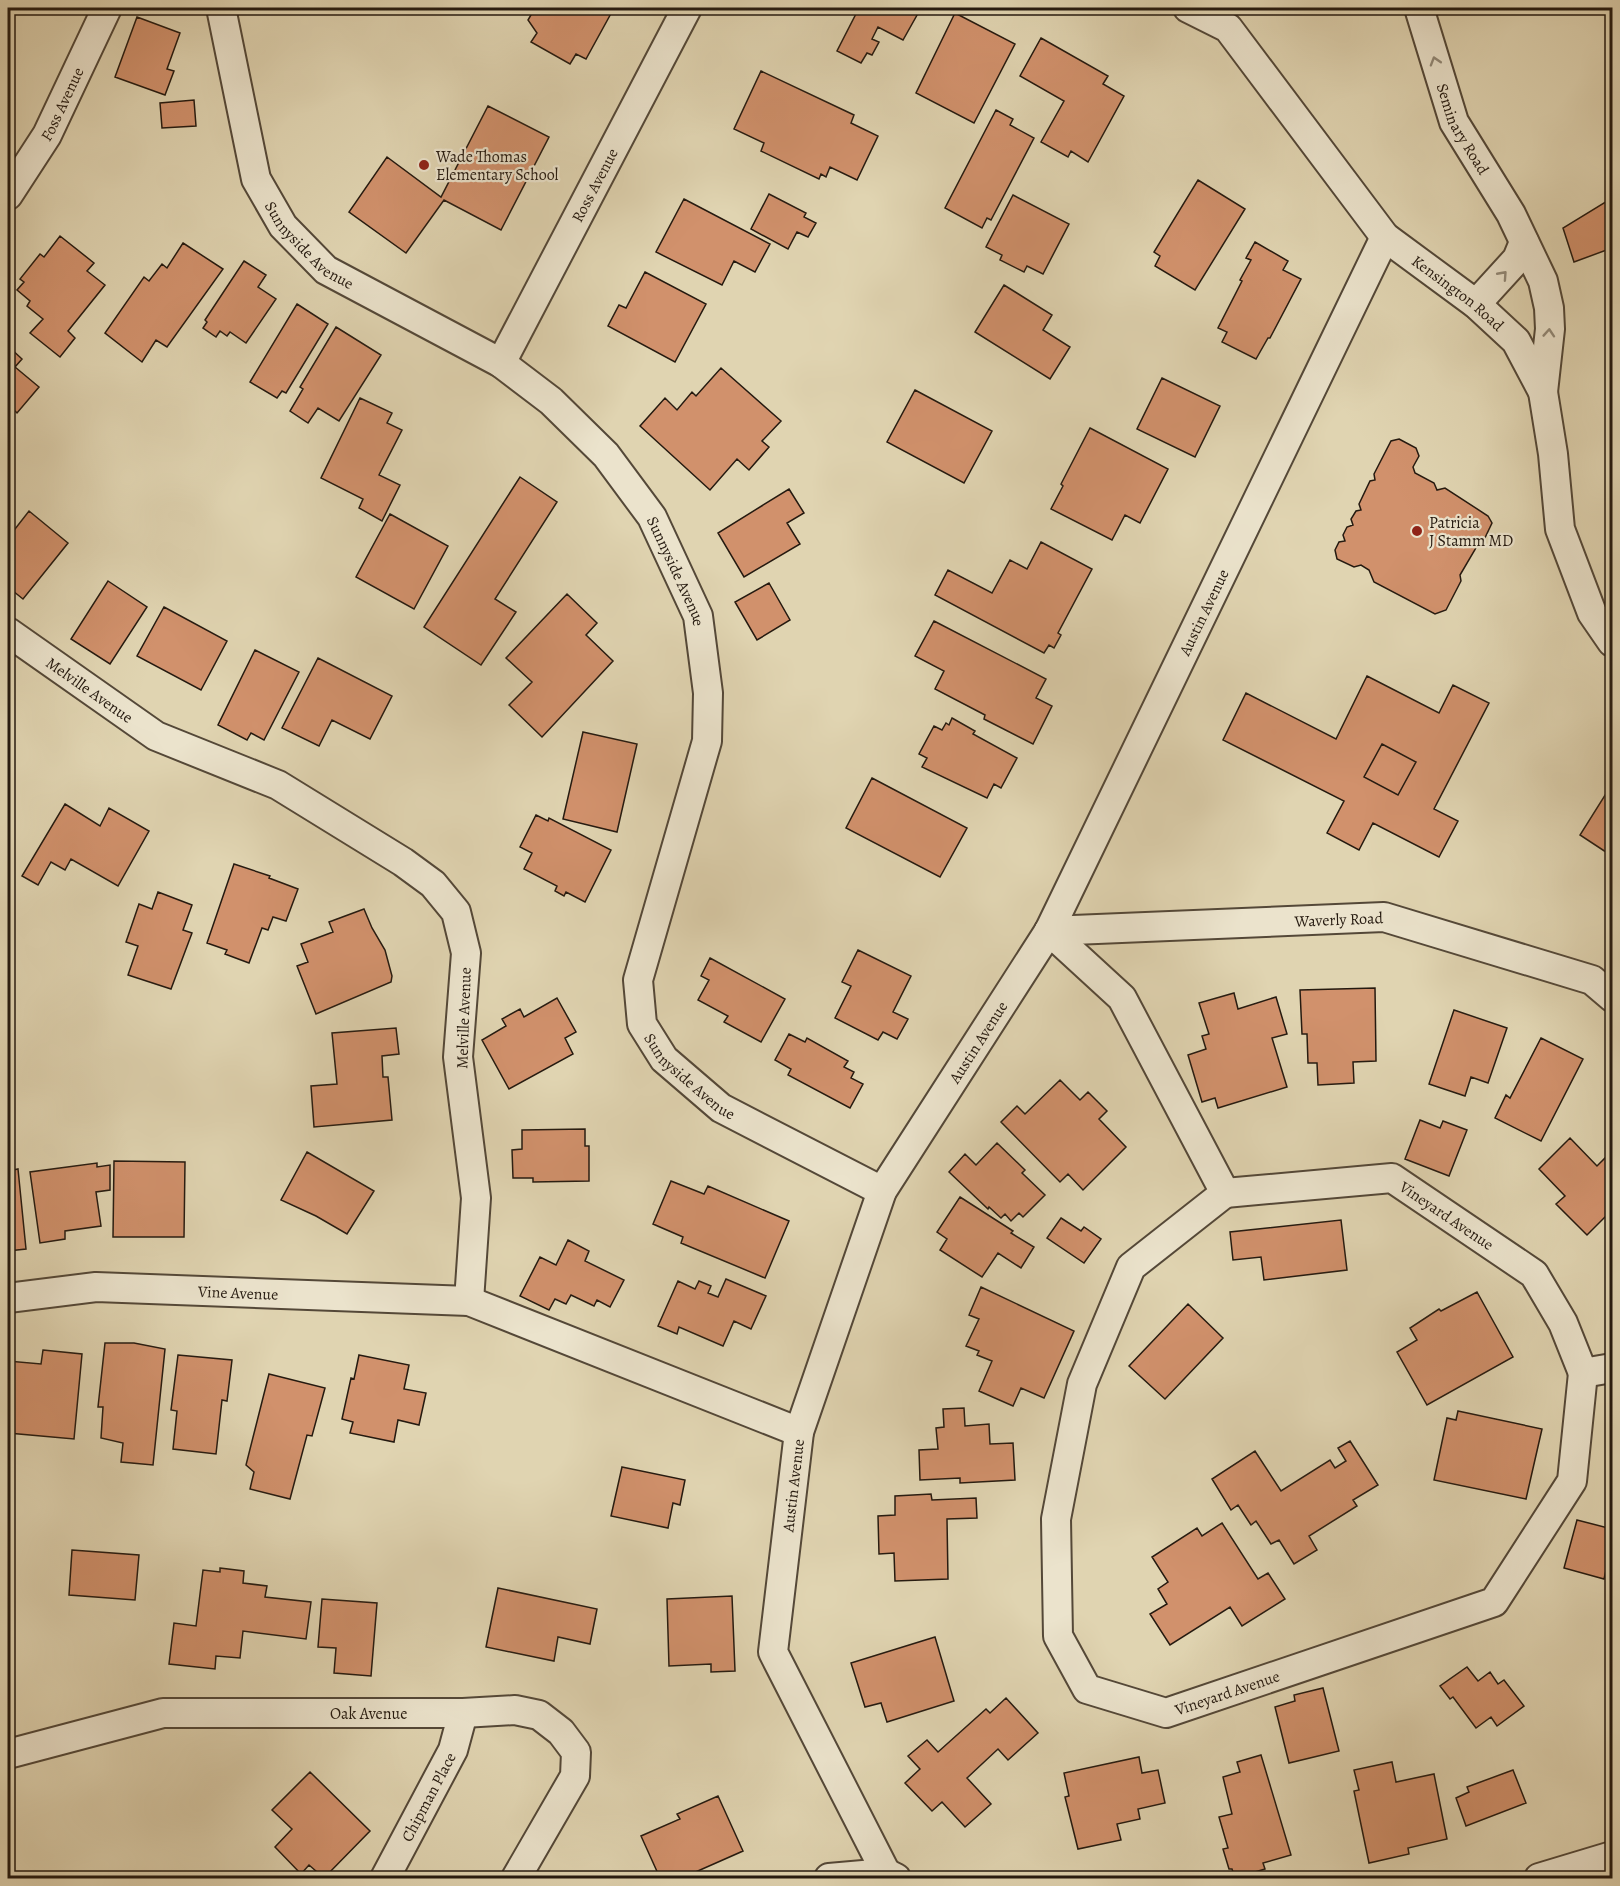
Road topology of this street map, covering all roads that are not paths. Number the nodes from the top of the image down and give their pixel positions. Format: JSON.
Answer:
{"nodes":[{"id":1,"x":107,"y":8,"type":"edge"},
{"id":2,"x":221,"y":8,"type":"edge"},
{"id":3,"x":687,"y":8,"type":"edge"},
{"id":4,"x":1188,"y":8,"type":"edge"},
{"id":5,"x":1419,"y":8,"type":"edge"},
{"id":6,"x":1231,"y":18,"type":"edge"},
{"id":7,"x":8,"y":195,"type":"edge"},
{"id":8,"x":1385,"y":237,"type":"junction"},
{"id":9,"x":1524,"y":242,"type":"junction"},
{"id":10,"x":1476,"y":304,"type":"junction"},
{"id":11,"x":501,"y":363,"type":"junction"},
{"id":12,"x":1542,"y":392,"type":"junction"},
{"id":13,"x":8,"y":632,"type":"edge"},
{"id":14,"x":1612,"y":642,"type":"edge"},
{"id":15,"x":1049,"y":930,"type":"junction"},
{"id":16,"x":1612,"y":997,"type":"edge"},
{"id":17,"x":882,"y":1191,"type":"junction"},
{"id":18,"x":1225,"y":1193,"type":"junction"},
{"id":19,"x":8,"y":1298,"type":"edge"},
{"id":20,"x":469,"y":1301,"type":"junction"},
{"id":21,"x":1612,"y":1368,"type":"edge"},
{"id":22,"x":1583,"y":1373,"type":"junction"},
{"id":23,"x":799,"y":1431,"type":"junction"},
{"id":24,"x":463,"y":1713,"type":"junction"},
{"id":25,"x":8,"y":1754,"type":"edge"},
{"id":26,"x":1609,"y":1864,"type":"edge"},
{"id":27,"x":891,"y":1876,"type":"edge"},
{"id":28,"x":385,"y":1878,"type":"edge"},
{"id":29,"x":516,"y":1878,"type":"edge"},
{"id":30,"x":829,"y":1878,"type":"edge"},
{"id":31,"x":1539,"y":1878,"type":"edge"}],
"edges":[{"from":1,"to":7,"type":"street","name":"Foss Avenue"},
{"from":2,"to":11,"type":"street","name":"Sunnyside Avenue"},
{"from":3,"to":11,"type":"street","name":"Ross Avenue"},
{"from":4,"to":6,"type":"street","name":"Kensington Road"},
{"from":9,"to":5,"type":"street","name":"Seminary Road","one_way":true},
{"from":6,"to":8,"type":"street","name":"Kensington Road"},
{"from":8,"to":10,"type":"street","name":"Kensington Road"},
{"from":8,"to":15,"type":"street","name":"Austin Avenue"},
{"from":10,"to":9,"type":"street","one_way":true},
{"from":12,"to":9,"type":"street","name":"Seminary Road","one_way":true},
{"from":10,"to":12,"type":"street","name":"Kensington Road"},
{"from":11,"to":17,"type":"street","name":"Sunnyside Avenue"},
{"from":12,"to":14,"type":"street","name":"Kensington Road"},
{"from":13,"to":20,"type":"street","name":"Melville Avenue"},
{"from":15,"to":16,"type":"street","name":"Waverly Road"},
{"from":15,"to":17,"type":"street","name":"Austin Avenue"},
{"from":15,"to":18,"type":"street"},
{"from":17,"to":23,"type":"street","name":"Austin Avenue"},
{"from":18,"to":22,"type":"street","name":"Vineyard Avenue"},
{"from":18,"to":22,"type":"street","name":"Vineyard Avenue"},
{"from":19,"to":20,"type":"street","name":"Vine Avenue"},
{"from":20,"to":23,"type":"street"},
{"from":21,"to":22,"type":"street"},
{"from":23,"to":27,"type":"street","name":"Austin Avenue"},
{"from":24,"to":25,"type":"street","name":"Oak Avenue"},
{"from":24,"to":28,"type":"street","name":"Chipman Place"},
{"from":24,"to":29,"type":"street","name":"Oak Avenue"},
{"from":26,"to":31,"type":"street"},
{"from":27,"to":30,"type":"street"}]}
